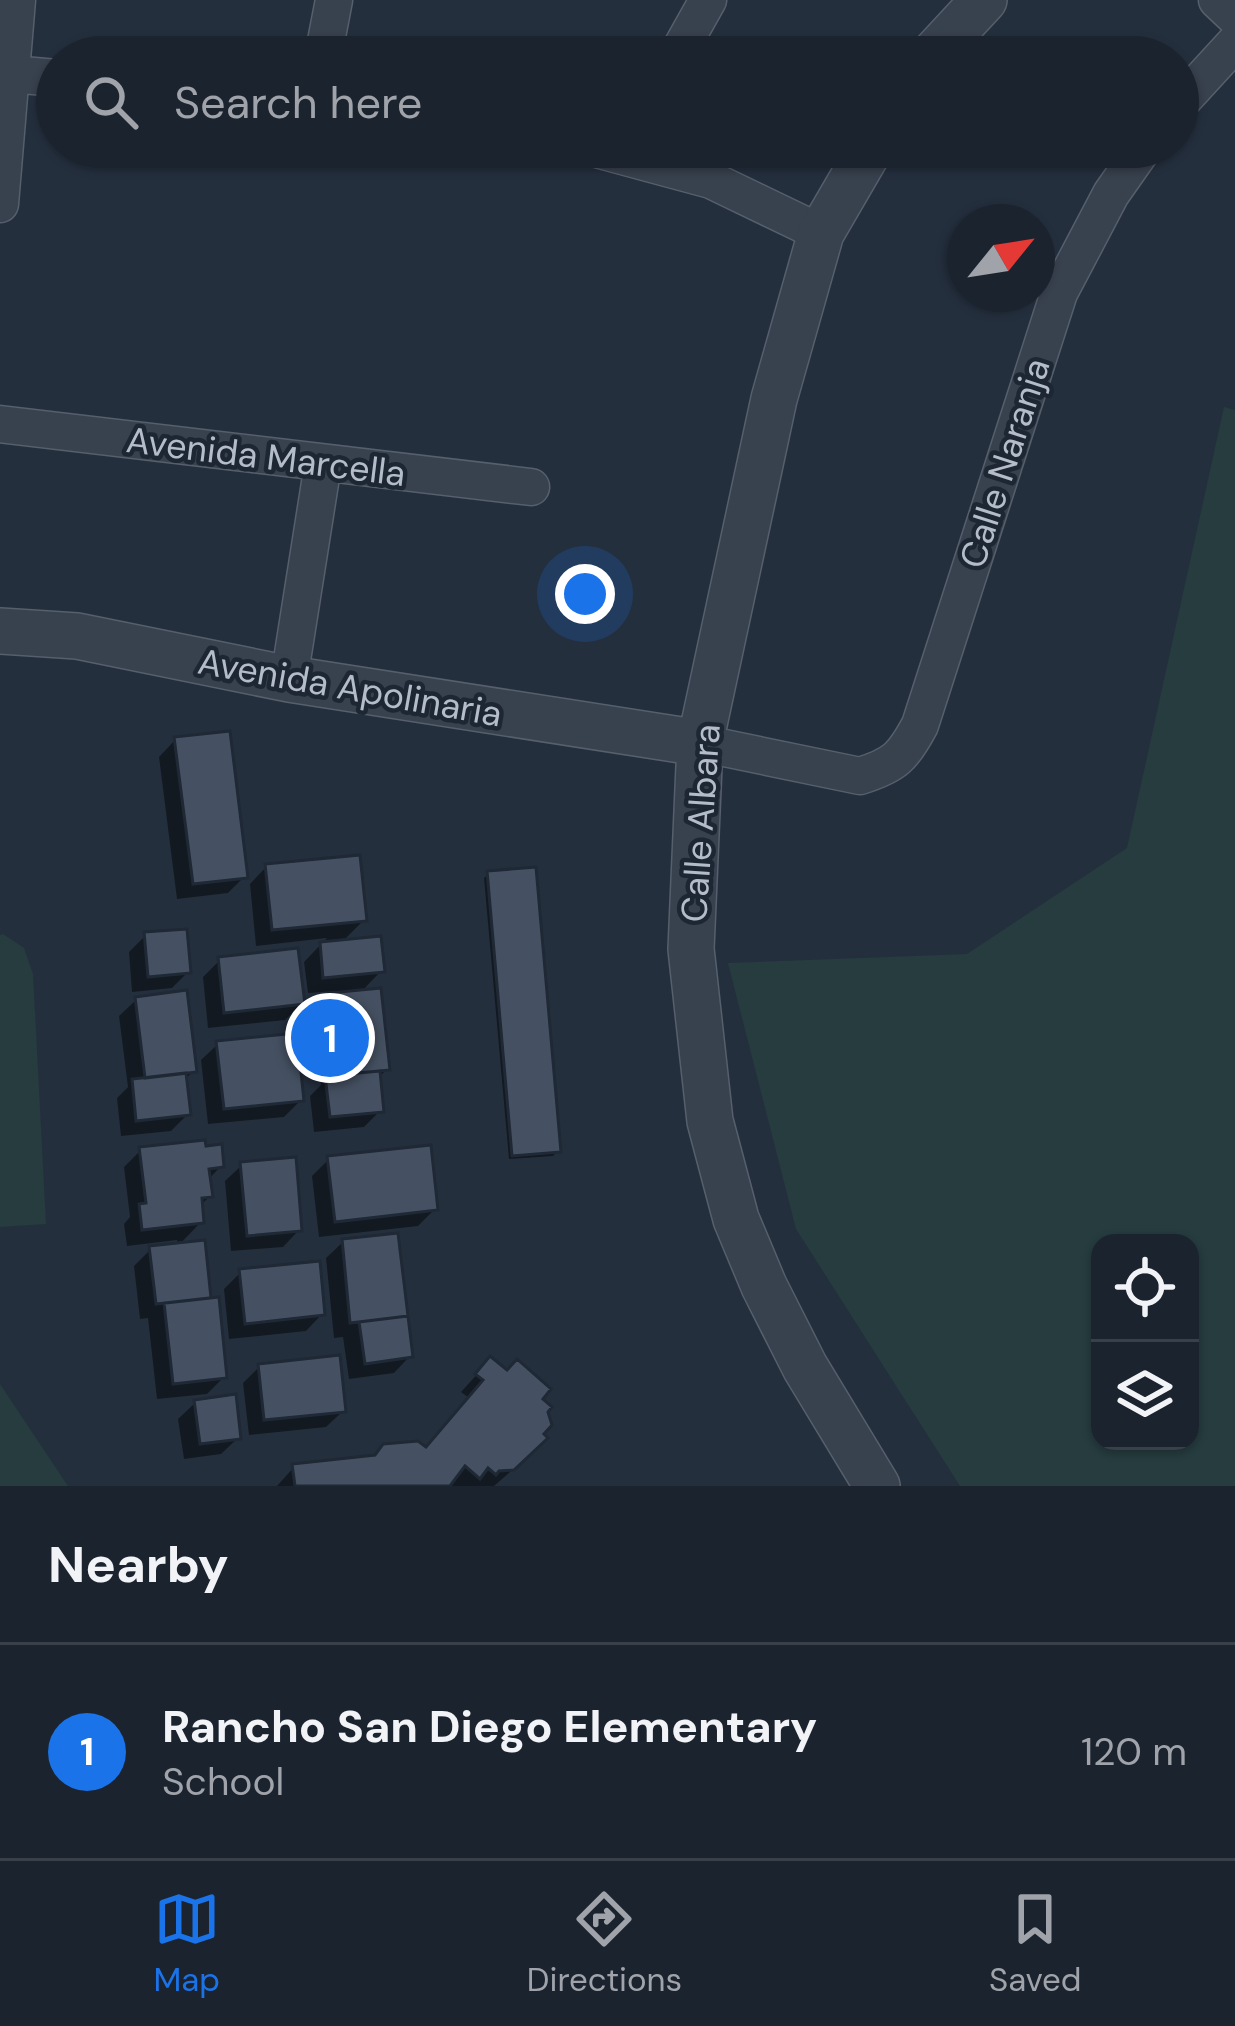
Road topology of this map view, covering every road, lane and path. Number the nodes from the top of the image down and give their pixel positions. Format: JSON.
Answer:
{"nodes":[{"id":1,"x":17,"y":0,"type":"edge"},
{"id":2,"x":334,"y":0,"type":"edge"},
{"id":3,"x":708,"y":0,"type":"edge"},
{"id":4,"x":984,"y":0,"type":"edge"},
{"id":5,"x":1217,"y":0,"type":"edge"},
{"id":6,"x":1235,"y":17,"type":"edge"},
{"id":7,"x":327,"y":36,"type":"edge"},
{"id":8,"x":688,"y":36,"type":"edge"},
{"id":9,"x":951,"y":36,"type":"edge"},
{"id":10,"x":1235,"y":44,"type":"edge"},
{"id":11,"x":11,"y":74,"type":"junction"},
{"id":12,"x":36,"y":76,"type":"edge"},
{"id":13,"x":1199,"y":83,"type":"edge"},
{"id":14,"x":678,"y":168,"type":"edge"},
{"id":15,"x":859,"y":168,"type":"edge"},
{"id":16,"x":1129,"y":168,"type":"edge"},
{"id":17,"x":0,"y":204,"type":"edge"},
{"id":18,"x":821,"y":233,"type":"junction"},
{"id":19,"x":0,"y":424,"type":"edge"},
{"id":20,"x":323,"y":464,"type":"junction"},
{"id":21,"x":531,"y":487,"type":"dead end"},
{"id":22,"x":0,"y":631,"type":"edge"},
{"id":23,"x":289,"y":679,"type":"junction"},
{"id":24,"x":700,"y":743,"type":"junction"},
{"id":25,"x":877,"y":1486,"type":"edge"}],
"edges":[{"from":1,"to":11,"type":"street"},
{"from":2,"to":7,"type":"street"},
{"from":3,"to":8,"type":"street"},
{"from":4,"to":9,"type":"street"},
{"from":5,"to":6,"type":"street"},
{"from":10,"to":13,"type":"street"},
{"from":11,"to":12,"type":"street"},
{"from":11,"to":17,"type":"street"},
{"from":14,"to":18,"type":"street"},
{"from":15,"to":18,"type":"street","name":"Calle Albara"},
{"from":16,"to":24,"type":"street","name":"Calle Naranja"},
{"from":18,"to":24,"type":"street","name":"Calle Albara"},
{"from":19,"to":20,"type":"street","name":"Avenida Marcella"},
{"from":20,"to":21,"type":"street","name":"Avenida Marcella"},
{"from":20,"to":23,"type":"street"},
{"from":22,"to":23,"type":"street","name":"Avenida Apolinaria"},
{"from":23,"to":24,"type":"street","name":"Avenida Apolinaria"},
{"from":24,"to":25,"type":"street","name":"Calle Albara"}]}
